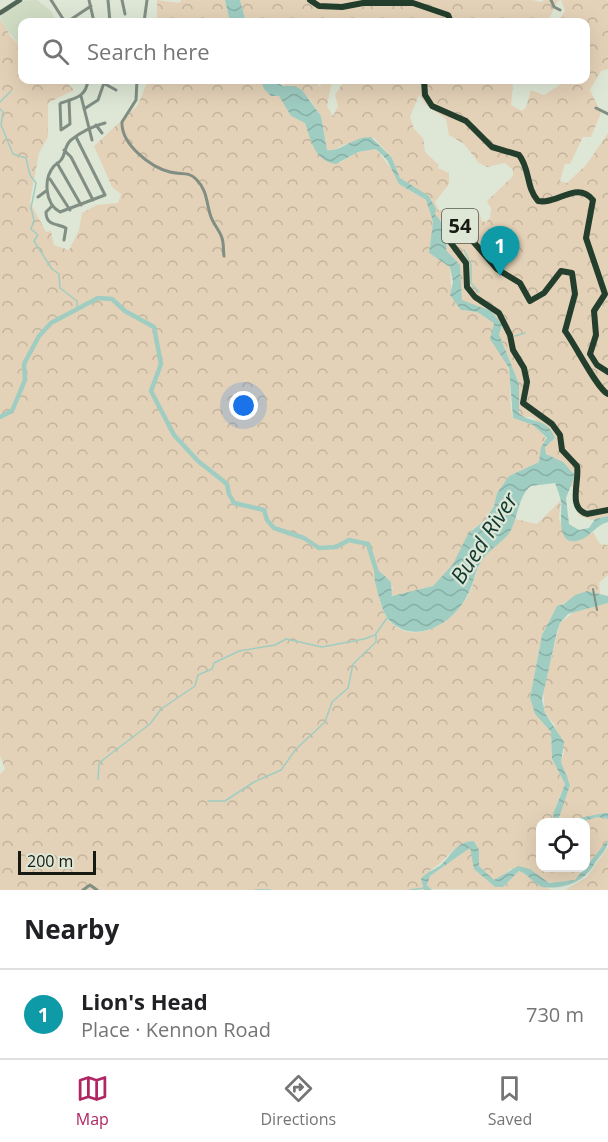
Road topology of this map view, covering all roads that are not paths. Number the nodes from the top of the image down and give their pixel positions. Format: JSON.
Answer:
{"nodes":[{"id":1,"x":20,"y":0,"type":"edge"},
{"id":2,"x":51,"y":0,"type":"edge"},
{"id":3,"x":90,"y":0,"type":"edge"},
{"id":4,"x":108,"y":0,"type":"edge"},
{"id":5,"x":122,"y":0,"type":"edge"},
{"id":6,"x":147,"y":0,"type":"edge"},
{"id":7,"x":310,"y":0,"type":"edge"},
{"id":8,"x":551,"y":0,"type":"edge"},
{"id":9,"x":91,"y":6,"type":"junction"},
{"id":10,"x":560,"y":10,"type":"dead end"},
{"id":11,"x":0,"y":13,"type":"edge"},
{"id":12,"x":125,"y":14,"type":"dead end"},
{"id":13,"x":63,"y":18,"type":"edge"},
{"id":14,"x":72,"y":18,"type":"edge"},
{"id":15,"x":92,"y":18,"type":"edge"},
{"id":16,"x":110,"y":18,"type":"edge"},
{"id":17,"x":145,"y":18,"type":"edge"},
{"id":18,"x":449,"y":18,"type":"edge"},
{"id":19,"x":87,"y":84,"type":"edge"},
{"id":20,"x":104,"y":84,"type":"edge"},
{"id":21,"x":108,"y":84,"type":"edge"},
{"id":22,"x":136,"y":84,"type":"edge"},
{"id":23,"x":424,"y":84,"type":"edge"},
{"id":24,"x":116,"y":90,"type":"dead end"},
{"id":25,"x":81,"y":96,"type":"junction"},
{"id":26,"x":69,"y":100,"type":"junction"},
{"id":27,"x":596,"y":108,"type":"dead end"},
{"id":28,"x":84,"y":109,"type":"junction"},
{"id":29,"x":608,"y":114,"type":"edge"},
{"id":30,"x":105,"y":123,"type":"dead end"},
{"id":31,"x":96,"y":125,"type":"junction"},
{"id":32,"x":88,"y":130,"type":"junction"},
{"id":33,"x":102,"y":133,"type":"dead end"},
{"id":34,"x":76,"y":137,"type":"junction"},
{"id":35,"x":92,"y":140,"type":"dead end"},
{"id":36,"x":64,"y":150,"type":"junction"},
{"id":37,"x":57,"y":163,"type":"junction"},
{"id":38,"x":50,"y":178,"type":"junction"},
{"id":39,"x":46,"y":191,"type":"junction"},
{"id":40,"x":38,"y":197,"type":"dead end"},
{"id":41,"x":93,"y":200,"type":"junction"},
{"id":42,"x":81,"y":205,"type":"junction"},
{"id":43,"x":52,"y":206,"type":"junction"},
{"id":44,"x":41,"y":210,"type":"dead end"},
{"id":45,"x":70,"y":210,"type":"junction"},
{"id":46,"x":46,"y":212,"type":"junction"},
{"id":47,"x":64,"y":240,"type":"dead end"},
{"id":48,"x":224,"y":256,"type":"dead end"},
{"id":49,"x":608,"y":372,"type":"edge"},
{"id":50,"x":608,"y":394,"type":"edge"},
{"id":51,"x":608,"y":510,"type":"edge"},
{"id":52,"x":593,"y":589,"type":"dead end"},
{"id":53,"x":597,"y":610,"type":"dead end"},
{"id":54,"x":83,"y":890,"type":"edge"},
{"id":55,"x":97,"y":890,"type":"edge"}],
"edges":[{"from":1,"to":11,"type":"main road"},
{"from":2,"to":13,"type":"street"},
{"from":3,"to":9,"type":"street"},
{"from":4,"to":16,"type":"street"},
{"from":5,"to":12,"type":"street"},
{"from":6,"to":17,"type":"street"},
{"from":7,"to":18,"type":"highway"},
{"from":8,"to":10,"type":"street"},
{"from":9,"to":14,"type":"street"},
{"from":9,"to":15,"type":"street"},
{"from":19,"to":25,"type":"street"},
{"from":20,"to":28,"type":"street"},
{"from":21,"to":24,"type":"street"},
{"from":22,"to":48,"type":"street"},
{"from":23,"to":49,"type":"highway"},
{"from":25,"to":26,"type":"street"},
{"from":25,"to":28,"type":"street"},
{"from":26,"to":26,"type":"street"},
{"from":27,"to":29,"type":"street"},
{"from":28,"to":32,"type":"street"},
{"from":30,"to":31,"type":"street"},
{"from":31,"to":32,"type":"street"},
{"from":31,"to":33,"type":"street"},
{"from":32,"to":34,"type":"street"},
{"from":32,"to":35,"type":"street"},
{"from":34,"to":36,"type":"street"},
{"from":34,"to":41,"type":"street"},
{"from":36,"to":37,"type":"street"},
{"from":36,"to":41,"type":"street"},
{"from":37,"to":38,"type":"street"},
{"from":37,"to":42,"type":"street"},
{"from":38,"to":39,"type":"street"},
{"from":38,"to":45,"type":"street"},
{"from":39,"to":40,"type":"street"},
{"from":39,"to":43,"type":"street"},
{"from":41,"to":42,"type":"street"},
{"from":42,"to":45,"type":"street"},
{"from":43,"to":45,"type":"street"},
{"from":43,"to":46,"type":"street"},
{"from":44,"to":46,"type":"street"},
{"from":46,"to":47,"type":"street"},
{"from":50,"to":51,"type":"highway","number":"54"},
{"from":52,"to":53,"type":"street"},
{"from":54,"to":55,"type":"street"}]}
